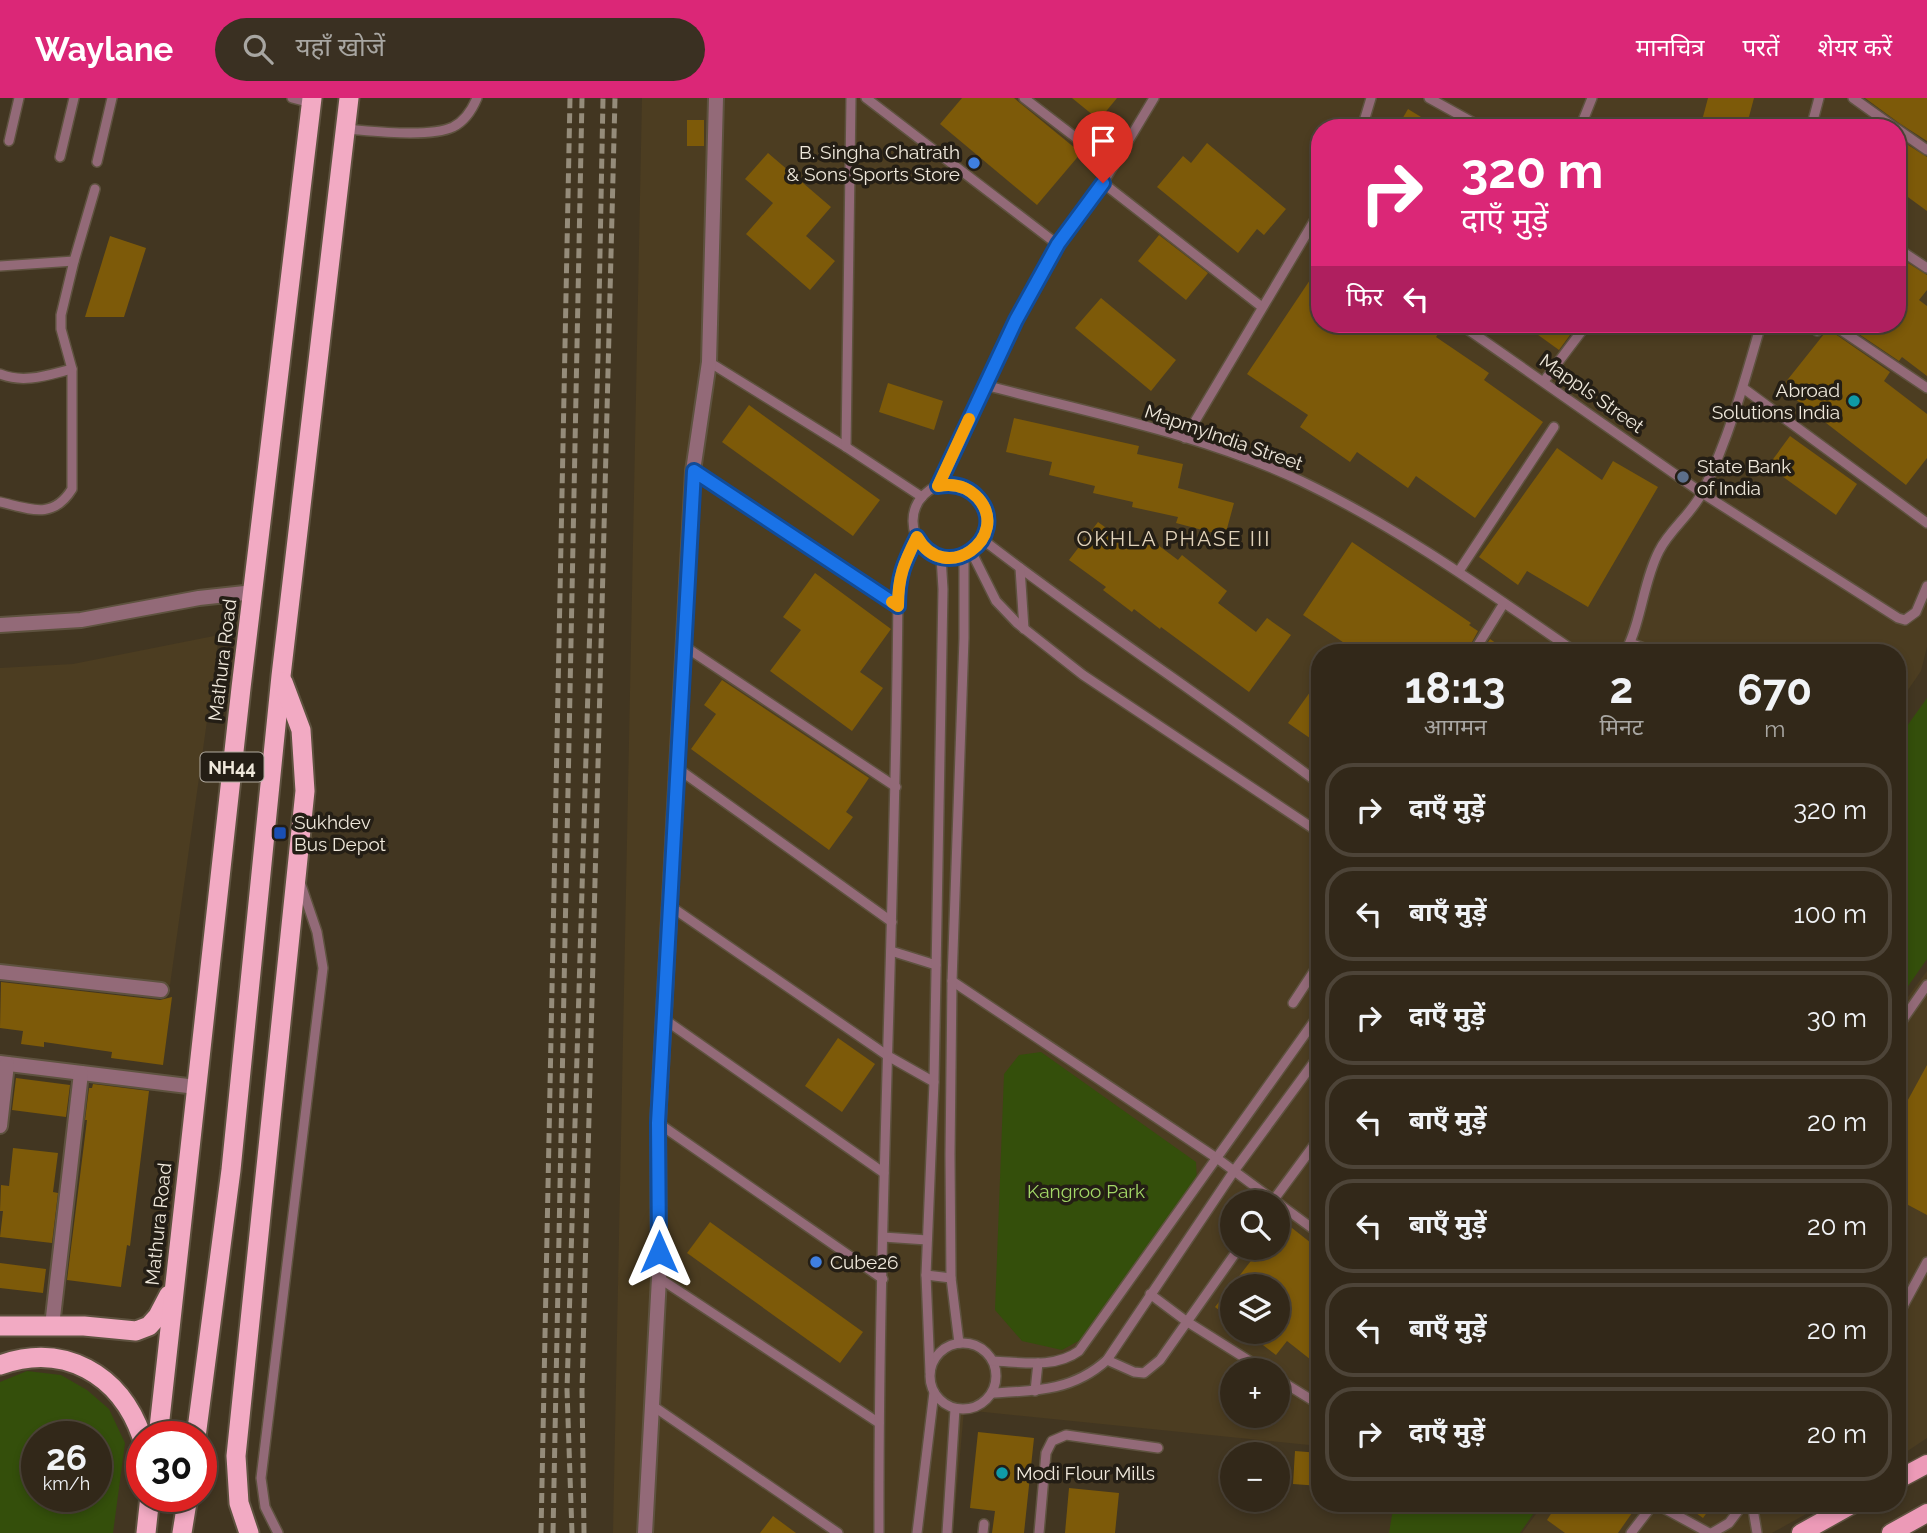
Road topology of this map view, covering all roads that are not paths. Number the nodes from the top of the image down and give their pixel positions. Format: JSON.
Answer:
{"nodes":[{"id":1,"x":19,"y":98,"type":"edge"},
{"id":2,"x":74,"y":98,"type":"edge"},
{"id":3,"x":112,"y":98,"type":"edge"},
{"id":4,"x":292,"y":98,"type":"edge"},
{"id":5,"x":349,"y":98,"type":"edge"},
{"id":6,"x":477,"y":98,"type":"edge"},
{"id":7,"x":716,"y":98,"type":"edge"},
{"id":8,"x":851,"y":98,"type":"edge"},
{"id":9,"x":866,"y":98,"type":"edge"},
{"id":10,"x":1024,"y":98,"type":"edge"},
{"id":11,"x":1154,"y":98,"type":"edge"},
{"id":12,"x":1371,"y":98,"type":"edge"},
{"id":13,"x":1429,"y":98,"type":"edge"},
{"id":14,"x":1592,"y":98,"type":"edge"},
{"id":15,"x":1819,"y":98,"type":"edge"},
{"id":16,"x":1853,"y":98,"type":"edge"},
{"id":17,"x":312,"y":100,"type":"edge"},
{"id":18,"x":1365,"y":119,"type":"edge"},
{"id":19,"x":1467,"y":119,"type":"edge"},
{"id":20,"x":1584,"y":119,"type":"edge"},
{"id":21,"x":1813,"y":119,"type":"edge"},
{"id":22,"x":1883,"y":119,"type":"edge"},
{"id":23,"x":345,"y":130,"type":"junction"},
{"id":24,"x":1906,"y":135,"type":"edge"},
{"id":25,"x":9,"y":141,"type":"dead end"},
{"id":26,"x":1927,"y":150,"type":"edge"},
{"id":27,"x":60,"y":157,"type":"dead end"},
{"id":28,"x":97,"y":162,"type":"dead end"},
{"id":29,"x":1113,"y":166,"type":"junction"},
{"id":30,"x":1103,"y":183,"type":"junction"},
{"id":31,"x":95,"y":189,"type":"dead end"},
{"id":32,"x":1311,"y":228,"type":"edge"},
{"id":33,"x":1058,"y":244,"type":"junction"},
{"id":34,"x":1906,"y":254,"type":"edge"},
{"id":35,"x":74,"y":261,"type":"junction"},
{"id":36,"x":0,"y":266,"type":"edge"},
{"id":37,"x":1927,"y":268,"type":"edge"},
{"id":38,"x":1262,"y":307,"type":"junction"},
{"id":39,"x":1475,"y":333,"type":"edge"},
{"id":40,"x":1580,"y":333,"type":"edge"},
{"id":41,"x":1758,"y":333,"type":"edge"},
{"id":42,"x":1845,"y":333,"type":"edge"},
{"id":43,"x":709,"y":362,"type":"junction"},
{"id":44,"x":72,"y":369,"type":"junction"},
{"id":45,"x":0,"y":374,"type":"edge"},
{"id":46,"x":1544,"y":381,"type":"junction"},
{"id":47,"x":985,"y":385,"type":"junction"},
{"id":48,"x":1743,"y":388,"type":"junction"},
{"id":49,"x":1927,"y":388,"type":"edge"},
{"id":50,"x":1554,"y":427,"type":"dead end"},
{"id":51,"x":1185,"y":438,"type":"junction"},
{"id":52,"x":846,"y":447,"type":"junction"},
{"id":53,"x":694,"y":471,"type":"junction"},
{"id":54,"x":938,"y":486,"type":"junction"},
{"id":55,"x":1702,"y":493,"type":"junction"},
{"id":56,"x":922,"y":497,"type":"junction"},
{"id":57,"x":0,"y":502,"type":"edge"},
{"id":58,"x":1927,"y":523,"type":"edge"},
{"id":59,"x":917,"y":537,"type":"junction"},
{"id":60,"x":982,"y":539,"type":"junction"},
{"id":61,"x":968,"y":553,"type":"junction"},
{"id":62,"x":941,"y":557,"type":"junction"},
{"id":63,"x":1020,"y":568,"type":"junction"},
{"id":64,"x":1459,"y":571,"type":"junction"},
{"id":65,"x":1927,"y":586,"type":"edge"},
{"id":66,"x":254,"y":592,"type":"junction"},
{"id":67,"x":1504,"y":603,"type":"junction"},
{"id":68,"x":898,"y":606,"type":"junction"},
{"id":69,"x":0,"y":625,"type":"edge"},
{"id":70,"x":1024,"y":629,"type":"junction"},
{"id":71,"x":1630,"y":643,"type":"edge"},
{"id":72,"x":1479,"y":644,"type":"edge"},
{"id":73,"x":1564,"y":644,"type":"edge"},
{"id":74,"x":684,"y":646,"type":"junction"},
{"id":75,"x":281,"y":676,"type":"junction"},
{"id":76,"x":677,"y":768,"type":"junction"},
{"id":77,"x":1311,"y":777,"type":"edge"},
{"id":78,"x":896,"y":788,"type":"junction"},
{"id":79,"x":1311,"y":828,"type":"edge"},
{"id":80,"x":297,"y":873,"type":"junction"},
{"id":81,"x":670,"y":906,"type":"junction"},
{"id":82,"x":892,"y":922,"type":"junction"},
{"id":83,"x":891,"y":951,"type":"junction"},
{"id":84,"x":936,"y":965,"type":"junction"},
{"id":85,"x":0,"y":972,"type":"edge"},
{"id":86,"x":1311,"y":976,"type":"edge"},
{"id":87,"x":952,"y":981,"type":"junction"},
{"id":88,"x":1927,"y":985,"type":"edge"},
{"id":89,"x":161,"y":990,"type":"dead end"},
{"id":90,"x":1293,"y":1003,"type":"dead end"},
{"id":91,"x":1906,"y":1015,"type":"edge"},
{"id":92,"x":664,"y":1020,"type":"junction"},
{"id":93,"x":1311,"y":1026,"type":"edge"},
{"id":94,"x":888,"y":1056,"type":"junction"},
{"id":95,"x":3,"y":1063,"type":"edge"},
{"id":96,"x":1311,"y":1066,"type":"edge"},
{"id":97,"x":81,"y":1073,"type":"junction"},
{"id":98,"x":934,"y":1082,"type":"junction"},
{"id":99,"x":196,"y":1087,"type":"junction"},
{"id":100,"x":658,"y":1123,"type":"junction"},
{"id":101,"x":0,"y":1126,"type":"edge"},
{"id":102,"x":1311,"y":1150,"type":"edge"},
{"id":103,"x":1218,"y":1159,"type":"junction"},
{"id":104,"x":1234,"y":1171,"type":"junction"},
{"id":105,"x":884,"y":1173,"type":"junction"},
{"id":106,"x":1259,"y":1190,"type":"edge"},
{"id":107,"x":1283,"y":1190,"type":"edge"},
{"id":108,"x":1290,"y":1213,"type":"edge"},
{"id":109,"x":1311,"y":1228,"type":"edge"},
{"id":110,"x":883,"y":1237,"type":"junction"},
{"id":111,"x":927,"y":1240,"type":"junction"},
{"id":112,"x":1230,"y":1260,"type":"edge"},
{"id":113,"x":1927,"y":1262,"type":"edge"},
{"id":114,"x":926,"y":1275,"type":"junction"},
{"id":115,"x":659,"y":1278,"type":"junction"},
{"id":116,"x":951,"y":1278,"type":"junction"},
{"id":117,"x":883,"y":1279,"type":"junction"},
{"id":118,"x":174,"y":1286,"type":"junction"},
{"id":119,"x":1150,"y":1294,"type":"junction"},
{"id":120,"x":1906,"y":1300,"type":"edge"},
{"id":121,"x":1186,"y":1321,"type":"junction"},
{"id":122,"x":0,"y":1325,"type":"edge"},
{"id":123,"x":52,"y":1326,"type":"junction"},
{"id":124,"x":959,"y":1343,"type":"junction"},
{"id":125,"x":1245,"y":1358,"type":"edge"},
{"id":126,"x":1107,"y":1360,"type":"junction"},
{"id":127,"x":993,"y":1361,"type":"junction"},
{"id":128,"x":1038,"y":1363,"type":"junction"},
{"id":129,"x":0,"y":1365,"type":"edge"},
{"id":130,"x":930,"y":1372,"type":"junction"},
{"id":131,"x":1290,"y":1386,"type":"edge"},
{"id":132,"x":1035,"y":1391,"type":"junction"},
{"id":133,"x":934,"y":1392,"type":"junction"},
{"id":134,"x":992,"y":1393,"type":"junction"},
{"id":135,"x":1311,"y":1399,"type":"edge"},
{"id":136,"x":653,"y":1406,"type":"junction"},
{"id":137,"x":956,"y":1409,"type":"junction"},
{"id":138,"x":134,"y":1421,"type":"edge"},
{"id":139,"x":160,"y":1421,"type":"edge"},
{"id":140,"x":198,"y":1421,"type":"edge"},
{"id":141,"x":879,"y":1423,"type":"junction"},
{"id":142,"x":1158,"y":1448,"type":"dead end"},
{"id":143,"x":1927,"y":1464,"type":"edge"},
{"id":144,"x":1906,"y":1475,"type":"edge"},
{"id":145,"x":148,"y":1512,"type":"edge"},
{"id":146,"x":185,"y":1512,"type":"edge"},
{"id":147,"x":1647,"y":1512,"type":"edge"},
{"id":148,"x":1670,"y":1512,"type":"edge"},
{"id":149,"x":1737,"y":1512,"type":"edge"},
{"id":150,"x":1754,"y":1512,"type":"edge"},
{"id":151,"x":1839,"y":1512,"type":"edge"},
{"id":152,"x":1927,"y":1513,"type":"edge"},
{"id":153,"x":146,"y":1533,"type":"edge"},
{"id":154,"x":182,"y":1533,"type":"edge"},
{"id":155,"x":249,"y":1533,"type":"edge"},
{"id":156,"x":278,"y":1533,"type":"edge"},
{"id":157,"x":645,"y":1533,"type":"edge"},
{"id":158,"x":838,"y":1533,"type":"edge"},
{"id":159,"x":879,"y":1533,"type":"edge"},
{"id":160,"x":917,"y":1533,"type":"edge"},
{"id":161,"x":947,"y":1533,"type":"edge"},
{"id":162,"x":1039,"y":1533,"type":"edge"},
{"id":163,"x":1631,"y":1533,"type":"edge"},
{"id":164,"x":1710,"y":1533,"type":"edge"},
{"id":165,"x":1757,"y":1533,"type":"edge"},
{"id":166,"x":1801,"y":1533,"type":"edge"},
{"id":167,"x":1891,"y":1533,"type":"edge"}],
"edges":[{"from":1,"to":25,"type":"lane"},
{"from":2,"to":27,"type":"lane"},
{"from":3,"to":28,"type":"lane"},
{"from":4,"to":17,"type":"lane"},
{"from":5,"to":23,"type":"highway","number":"NH44"},
{"from":6,"to":23,"type":"lane"},
{"from":7,"to":43,"type":"street"},
{"from":8,"to":52,"type":"lane"},
{"from":9,"to":33,"type":"lane"},
{"from":10,"to":29,"type":"lane"},
{"from":11,"to":29,"type":"lane"},
{"from":12,"to":18,"type":"lane"},
{"from":13,"to":19,"type":"lane"},
{"from":14,"to":20,"type":"lane"},
{"from":15,"to":21,"type":"lane"},
{"from":16,"to":22,"type":"lane"},
{"from":17,"to":66,"type":"highway","name":"Mathura Road","number":"NH44"},
{"from":23,"to":75,"type":"highway","number":"NH44"},
{"from":24,"to":26,"type":"lane"},
{"from":29,"to":30,"type":"lane"},
{"from":30,"to":33,"type":"lane"},
{"from":30,"to":38,"type":"lane"},
{"from":31,"to":35,"type":"lane"},
{"from":32,"to":38,"type":"lane"},
{"from":33,"to":47,"type":"lane"},
{"from":34,"to":37,"type":"lane"},
{"from":35,"to":36,"type":"lane"},
{"from":35,"to":44,"type":"lane"},
{"from":38,"to":51,"type":"lane"},
{"from":39,"to":46,"type":"lane","name":"Mappls Street"},
{"from":40,"to":46,"type":"lane"},
{"from":41,"to":48,"type":"lane"},
{"from":42,"to":49,"type":"lane"},
{"from":43,"to":52,"type":"lane"},
{"from":43,"to":53,"type":"street"},
{"from":44,"to":45,"type":"lane"},
{"from":44,"to":57,"type":"lane"},
{"from":46,"to":55,"type":"lane","name":"Mappls Street"},
{"from":47,"to":51,"type":"lane","name":"MapmyIndia Street"},
{"from":47,"to":54,"type":"lane"},
{"from":48,"to":55,"type":"lane"},
{"from":48,"to":58,"type":"lane"},
{"from":50,"to":64,"type":"lane"},
{"from":51,"to":64,"type":"lane","name":"MapmyIndia Street"},
{"from":52,"to":56,"type":"lane"},
{"from":53,"to":68,"type":"lane"},
{"from":53,"to":74,"type":"street"},
{"from":54,"to":56,"type":"lane"},
{"from":54,"to":60,"type":"lane"},
{"from":55,"to":65,"type":"lane","name":"Mappls Street"},
{"from":55,"to":71,"type":"lane"},
{"from":56,"to":59,"type":"lane"},
{"from":59,"to":62,"type":"lane"},
{"from":59,"to":68,"type":"lane"},
{"from":60,"to":61,"type":"lane"},
{"from":60,"to":63,"type":"lane"},
{"from":61,"to":62,"type":"lane"},
{"from":61,"to":70,"type":"lane"},
{"from":61,"to":87,"type":"lane"},
{"from":62,"to":84,"type":"lane"},
{"from":63,"to":70,"type":"lane"},
{"from":63,"to":77,"type":"lane"},
{"from":64,"to":67,"type":"lane","name":"MapmyIndia Street"},
{"from":66,"to":69,"type":"street"},
{"from":66,"to":99,"type":"highway","name":"Mathura Road","number":"NH44"},
{"from":67,"to":72,"type":"lane"},
{"from":67,"to":73,"type":"lane","name":"MapmyIndia Street"},
{"from":68,"to":78,"type":"lane"},
{"from":70,"to":79,"type":"lane"},
{"from":74,"to":76,"type":"street"},
{"from":74,"to":78,"type":"lane"},
{"from":75,"to":80,"type":"highway"},
{"from":75,"to":140,"type":"highway","number":"NH44"},
{"from":76,"to":81,"type":"street"},
{"from":76,"to":82,"type":"lane"},
{"from":78,"to":82,"type":"lane"},
{"from":80,"to":155,"type":"highway"},
{"from":80,"to":156,"type":"lane"},
{"from":81,"to":92,"type":"street"},
{"from":81,"to":94,"type":"lane"},
{"from":82,"to":83,"type":"lane"},
{"from":83,"to":84,"type":"lane"},
{"from":83,"to":94,"type":"lane"},
{"from":84,"to":98,"type":"lane"},
{"from":85,"to":89,"type":"street"},
{"from":86,"to":90,"type":"lane"},
{"from":87,"to":103,"type":"lane"},
{"from":87,"to":116,"type":"lane"},
{"from":88,"to":91,"type":"lane"},
{"from":92,"to":100,"type":"street"},
{"from":92,"to":105,"type":"lane"},
{"from":93,"to":103,"type":"lane"},
{"from":94,"to":98,"type":"lane"},
{"from":94,"to":105,"type":"lane"},
{"from":95,"to":97,"type":"street"},
{"from":95,"to":101,"type":"street"},
{"from":96,"to":104,"type":"lane"},
{"from":97,"to":99,"type":"street"},
{"from":97,"to":123,"type":"street"},
{"from":98,"to":111,"type":"lane"},
{"from":99,"to":118,"type":"highway","name":"Mathura Road","number":"NH44"},
{"from":100,"to":115,"type":"street"},
{"from":100,"to":117,"type":"lane"},
{"from":102,"to":107,"type":"lane"},
{"from":103,"to":104,"type":"lane"},
{"from":103,"to":128,"type":"lane"},
{"from":104,"to":106,"type":"lane"},
{"from":104,"to":119,"type":"lane"},
{"from":105,"to":110,"type":"lane"},
{"from":108,"to":109,"type":"lane"},
{"from":110,"to":111,"type":"lane"},
{"from":110,"to":117,"type":"lane"},
{"from":111,"to":114,"type":"lane"},
{"from":112,"to":121,"type":"lane"},
{"from":113,"to":120,"type":"lane"},
{"from":114,"to":116,"type":"lane"},
{"from":114,"to":130,"type":"lane"},
{"from":115,"to":136,"type":"street"},
{"from":115,"to":141,"type":"lane"},
{"from":116,"to":124,"type":"lane"},
{"from":117,"to":141,"type":"lane"},
{"from":118,"to":123,"type":"highway"},
{"from":118,"to":139,"type":"highway","name":"Mathura Road","number":"NH44"},
{"from":119,"to":121,"type":"lane"},
{"from":119,"to":126,"type":"lane"},
{"from":121,"to":125,"type":"lane"},
{"from":121,"to":126,"type":"lane"},
{"from":122,"to":123,"type":"highway"},
{"from":124,"to":127,"type":"lane"},
{"from":124,"to":130,"type":"lane"},
{"from":126,"to":132,"type":"lane"},
{"from":127,"to":128,"type":"lane"},
{"from":127,"to":134,"type":"lane"},
{"from":128,"to":132,"type":"lane"},
{"from":129,"to":138,"type":"highway"},
{"from":130,"to":133,"type":"lane"},
{"from":131,"to":135,"type":"lane"},
{"from":132,"to":134,"type":"lane"},
{"from":133,"to":137,"type":"lane"},
{"from":133,"to":160,"type":"lane"},
{"from":134,"to":137,"type":"lane"},
{"from":136,"to":157,"type":"street"},
{"from":136,"to":158,"type":"lane"},
{"from":137,"to":161,"type":"lane"},
{"from":141,"to":159,"type":"lane"},
{"from":142,"to":162,"type":"lane"},
{"from":143,"to":144,"type":"main road"},
{"from":145,"to":153,"type":"highway"},
{"from":146,"to":154,"type":"highway"},
{"from":147,"to":163,"type":"lane"},
{"from":148,"to":164,"type":"lane"},
{"from":149,"to":164,"type":"lane"},
{"from":150,"to":165,"type":"lane"},
{"from":151,"to":166,"type":"main road"},
{"from":152,"to":167,"type":"main road"}]}
